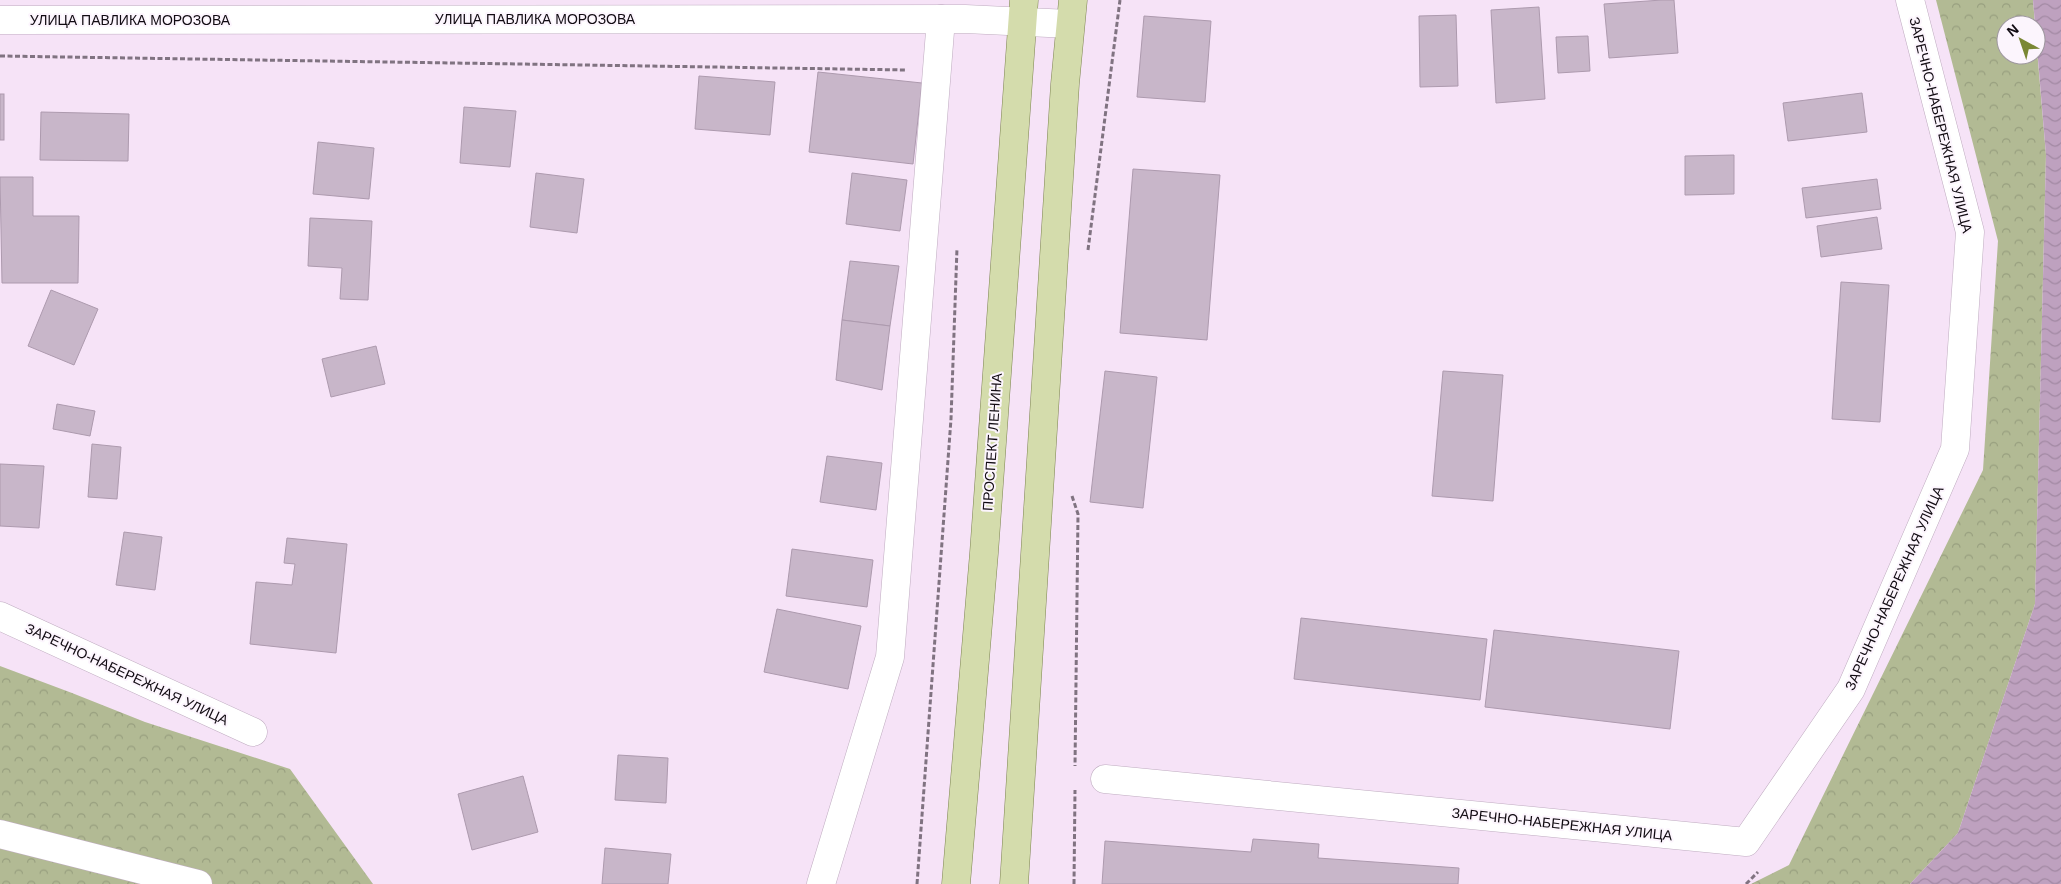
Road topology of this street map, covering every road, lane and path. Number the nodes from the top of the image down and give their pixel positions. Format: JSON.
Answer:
{"nodes":[{"id":1,"x":1910,"y":0,"type":"edge"},
{"id":2,"x":1023,"y":11,"type":"edge"},
{"id":3,"x":1071,"y":12,"type":"edge"},
{"id":4,"x":941,"y":19,"type":"junction"},
{"id":5,"x":0,"y":20,"type":"edge"},
{"id":6,"x":0,"y":56,"type":"edge"},
{"id":7,"x":938,"y":71,"type":"junction"},
{"id":8,"x":951,"y":418,"type":"dead end"},
{"id":9,"x":1069,"y":488,"type":"dead end"},
{"id":10,"x":0,"y":616,"type":"edge"},
{"id":11,"x":253,"y":732,"type":"dead end"},
{"id":12,"x":1075,"y":774,"type":"dead end"},
{"id":13,"x":1106,"y":779,"type":"dead end"},
{"id":14,"x":1075,"y":784,"type":"dead end"},
{"id":15,"x":0,"y":834,"type":"edge"},
{"id":16,"x":916,"y":883,"type":"edge"},
{"id":17,"x":198,"y":884,"type":"edge"},
{"id":18,"x":821,"y":884,"type":"edge"},
{"id":19,"x":956,"y":884,"type":"edge"},
{"id":20,"x":1014,"y":884,"type":"edge"},
{"id":21,"x":1074,"y":884,"type":"edge"}],
"edges":[{"from":1,"to":13,"type":"street","name":"ЗАРЕЧНО-НАБЕРЕЖНАЯ УЛИЦА"},
{"from":2,"to":3,"type":"street","name":"УЛИЦА ПАВЛИКА МОРОЗОВА"},
{"from":2,"to":4,"type":"street","name":"УЛИЦА ПАВЛИКА МОРОЗОВА"},
{"from":2,"to":19,"type":"main road","name":"ПРОСПЕКТ ЛЕНИНА"},
{"from":3,"to":20,"type":"main road"},
{"from":4,"to":5,"type":"street","name":"УЛИЦА ПАВЛИКА МОРОЗОВА"},
{"from":4,"to":7,"type":"street"},
{"from":6,"to":7,"type":"path"},
{"from":7,"to":18,"type":"street"},
{"from":8,"to":16,"type":"path"},
{"from":9,"to":12,"type":"path"},
{"from":10,"to":11,"type":"street","name":"ЗАРЕЧНО-НАБЕРЕЖНАЯ УЛИЦА"},
{"from":14,"to":21,"type":"path"},
{"from":15,"to":17,"type":"street"}]}
